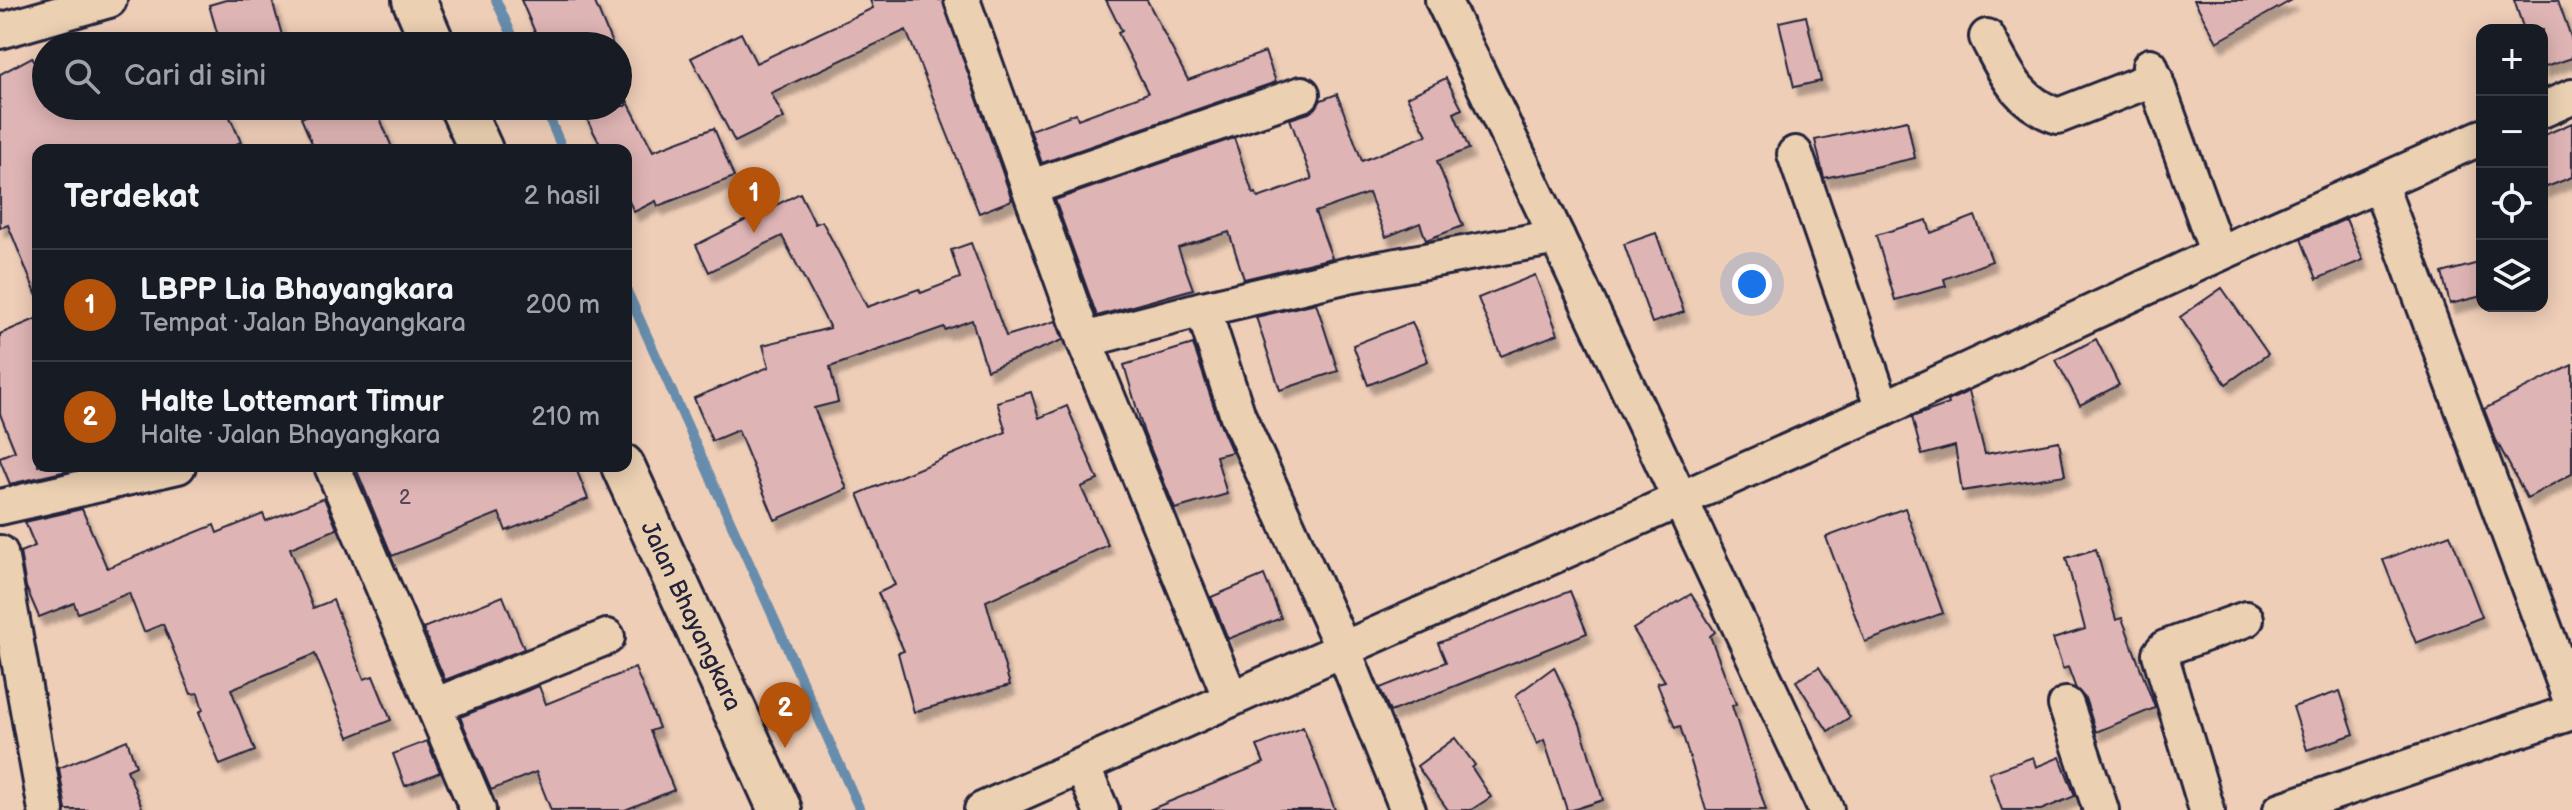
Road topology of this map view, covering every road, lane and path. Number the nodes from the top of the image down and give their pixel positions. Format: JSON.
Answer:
{"nodes":[{"id":1,"x":109,"y":0,"type":"edge"},
{"id":2,"x":414,"y":0,"type":"edge"},
{"id":3,"x":962,"y":0,"type":"edge"},
{"id":4,"x":1443,"y":0,"type":"edge"},
{"id":5,"x":0,"y":31,"type":"edge"},
{"id":6,"x":428,"y":32,"type":"edge"},
{"id":7,"x":1987,"y":37,"type":"dead end"},
{"id":8,"x":1302,"y":94,"type":"dead end"},
{"id":9,"x":2572,"y":97,"type":"edge"},
{"id":10,"x":2548,"y":107,"type":"edge"},
{"id":11,"x":467,"y":120,"type":"edge"},
{"id":12,"x":2476,"y":140,"type":"edge"},
{"id":13,"x":478,"y":144,"type":"edge"},
{"id":14,"x":1795,"y":154,"type":"dead end"},
{"id":15,"x":2379,"y":183,"type":"junction"},
{"id":16,"x":1029,"y":188,"type":"junction"},
{"id":17,"x":1557,"y":237,"type":"junction"},
{"id":18,"x":2218,"y":254,"type":"junction"},
{"id":19,"x":1203,"y":309,"type":"junction"},
{"id":20,"x":1084,"y":340,"type":"junction"},
{"id":21,"x":1883,"y":409,"type":"junction"},
{"id":22,"x":152,"y":472,"type":"edge"},
{"id":23,"x":335,"y":472,"type":"edge"},
{"id":24,"x":626,"y":472,"type":"edge"},
{"id":25,"x":1679,"y":498,"type":"junction"},
{"id":26,"x":0,"y":507,"type":"edge"},
{"id":27,"x":0,"y":553,"type":"edge"},
{"id":28,"x":2246,"y":619,"type":"dead end"},
{"id":29,"x":607,"y":637,"type":"dead end"},
{"id":30,"x":1343,"y":649,"type":"junction"},
{"id":31,"x":1231,"y":699,"type":"junction"},
{"id":32,"x":2572,"y":703,"type":"edge"},
{"id":33,"x":2066,"y":705,"type":"dead end"},
{"id":34,"x":434,"y":706,"type":"junction"},
{"id":35,"x":2572,"y":712,"type":"edge"},
{"id":36,"x":1082,"y":766,"type":"junction"},
{"id":37,"x":46,"y":810,"type":"edge"},
{"id":38,"x":478,"y":810,"type":"edge"},
{"id":39,"x":780,"y":810,"type":"edge"},
{"id":40,"x":982,"y":810,"type":"edge"},
{"id":41,"x":1101,"y":810,"type":"edge"},
{"id":42,"x":1408,"y":810,"type":"edge"},
{"id":43,"x":1826,"y":810,"type":"edge"},
{"id":44,"x":2101,"y":810,"type":"edge"},
{"id":45,"x":2207,"y":810,"type":"edge"},
{"id":46,"x":2281,"y":810,"type":"edge"}],
"edges":[{"from":1,"to":5,"type":"street"},
{"from":2,"to":6,"type":"main road"},
{"from":3,"to":16,"type":"street"},
{"from":4,"to":17,"type":"street"},
{"from":7,"to":18,"type":"street"},
{"from":8,"to":16,"type":"street"},
{"from":9,"to":10,"type":"street"},
{"from":11,"to":13,"type":"main road"},
{"from":12,"to":15,"type":"street"},
{"from":14,"to":21,"type":"street"},
{"from":15,"to":18,"type":"street"},
{"from":15,"to":32,"type":"street"},
{"from":16,"to":20,"type":"street"},
{"from":17,"to":19,"type":"street"},
{"from":17,"to":25,"type":"street"},
{"from":18,"to":21,"type":"street"},
{"from":19,"to":20,"type":"street"},
{"from":19,"to":30,"type":"street"},
{"from":20,"to":31,"type":"street"},
{"from":21,"to":25,"type":"street"},
{"from":22,"to":26,"type":"street"},
{"from":23,"to":34,"type":"street"},
{"from":24,"to":39,"type":"main road","name":"Jalan Bhayangkara"},
{"from":25,"to":30,"type":"street"},
{"from":25,"to":43,"type":"street"},
{"from":27,"to":37,"type":"street"},
{"from":28,"to":45,"type":"street"},
{"from":29,"to":34,"type":"street"},
{"from":30,"to":31,"type":"street"},
{"from":30,"to":42,"type":"street"},
{"from":31,"to":36,"type":"street"},
{"from":33,"to":44,"type":"street"},
{"from":34,"to":38,"type":"street"},
{"from":35,"to":46,"type":"street"},
{"from":36,"to":40,"type":"street"},
{"from":36,"to":41,"type":"street"}]}
